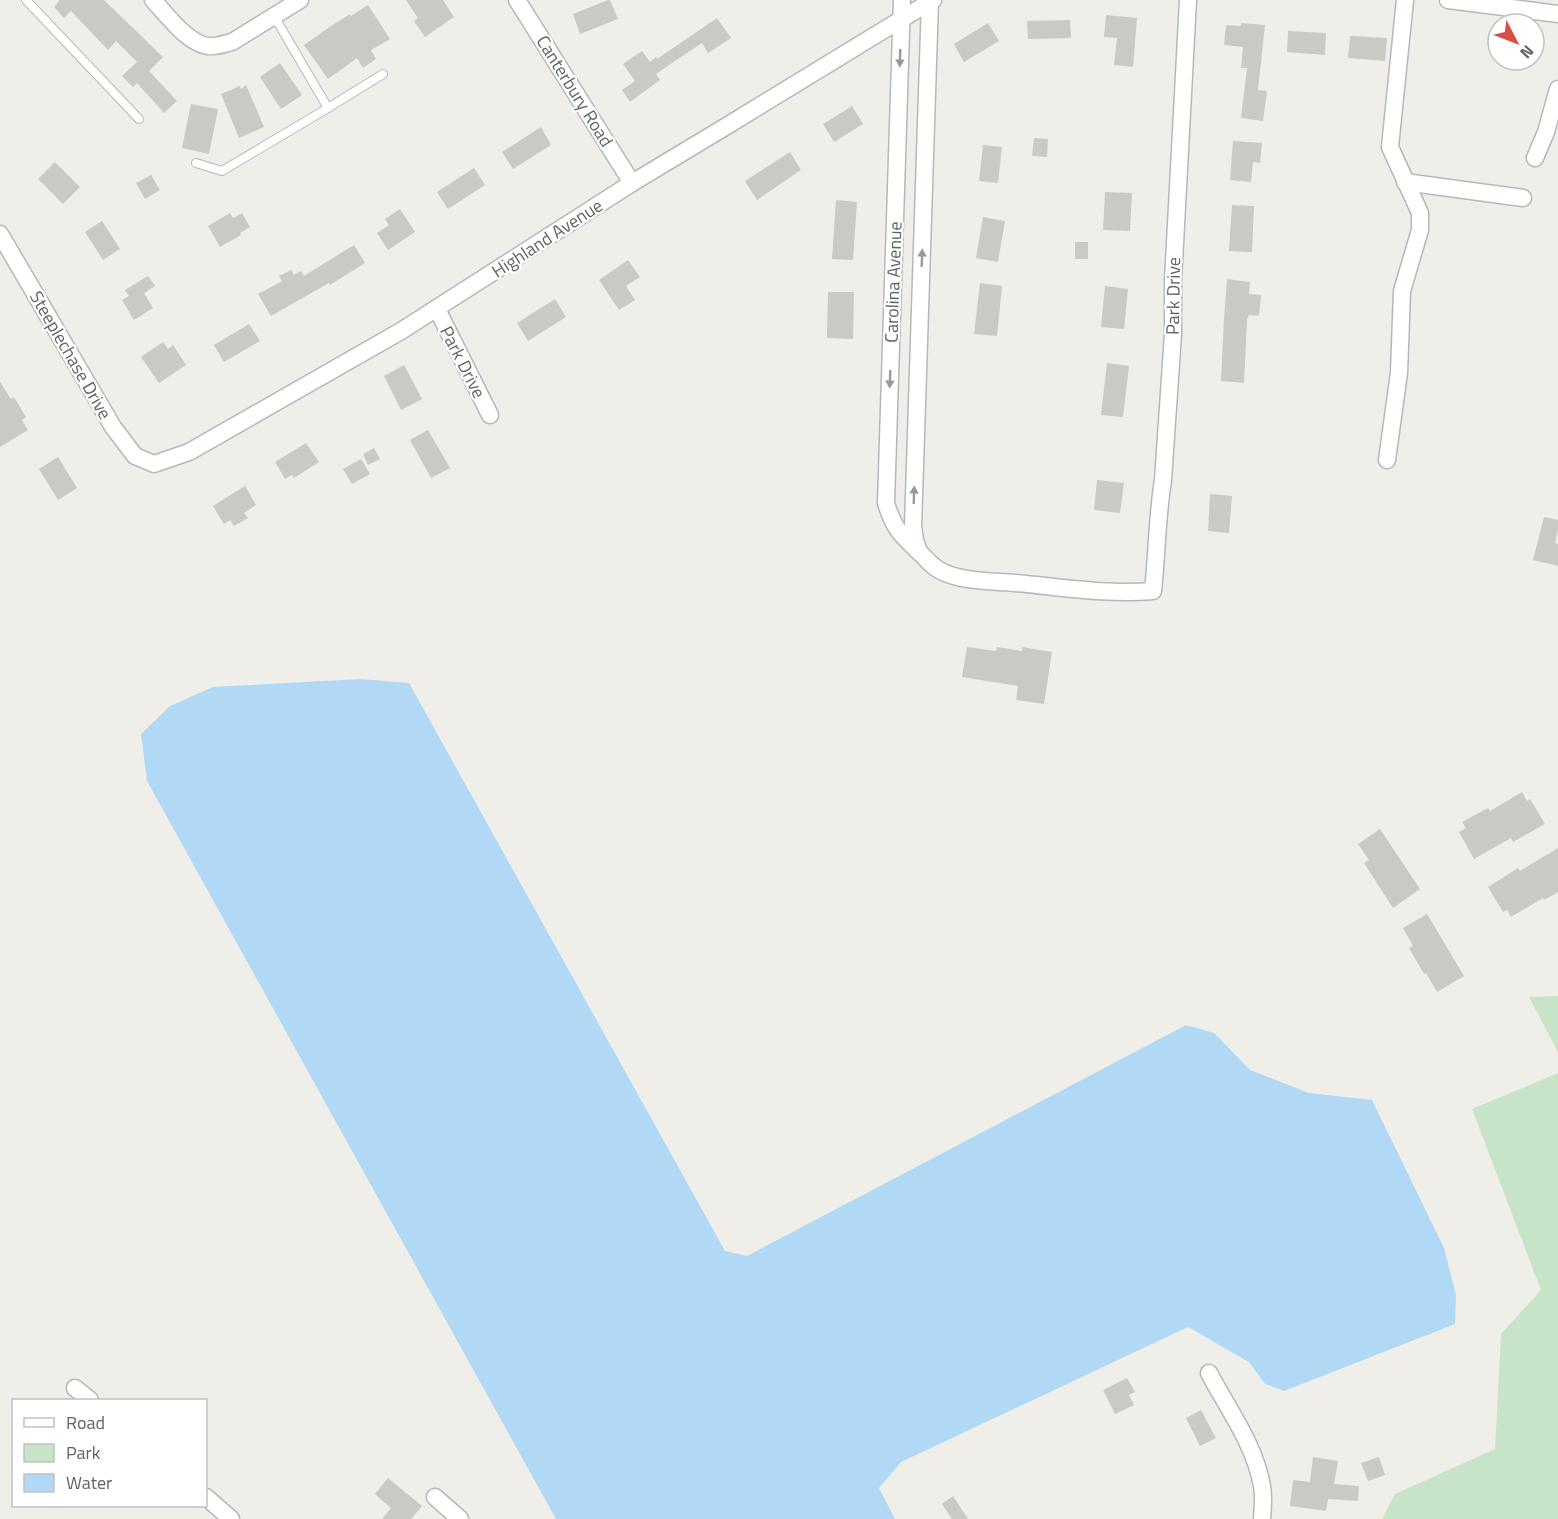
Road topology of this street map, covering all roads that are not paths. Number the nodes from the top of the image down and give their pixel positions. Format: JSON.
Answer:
{"nodes":[{"id":1,"x":26,"y":0,"type":"edge"},
{"id":2,"x":153,"y":0,"type":"edge"},
{"id":3,"x":300,"y":0,"type":"edge"},
{"id":4,"x":517,"y":0,"type":"edge"},
{"id":5,"x":902,"y":0,"type":"edge"},
{"id":6,"x":931,"y":0,"type":"edge"},
{"id":7,"x":1188,"y":0,"type":"edge"},
{"id":8,"x":1405,"y":0,"type":"edge"},
{"id":9,"x":1448,"y":0,"type":"edge"},
{"id":10,"x":1558,"y":14,"type":"edge"},
{"id":11,"x":274,"y":16,"type":"junction"},
{"id":12,"x":902,"y":20,"type":"junction"},
{"id":13,"x":383,"y":74,"type":"dead end"},
{"id":14,"x":1558,"y":89,"type":"edge"},
{"id":15,"x":328,"y":108,"type":"junction"},
{"id":16,"x":139,"y":118,"type":"dead end"},
{"id":17,"x":1535,"y":158,"type":"dead end"},
{"id":18,"x":196,"y":164,"type":"dead end"},
{"id":19,"x":1406,"y":182,"type":"junction"},
{"id":20,"x":632,"y":183,"type":"junction"},
{"id":21,"x":1523,"y":198,"type":"dead end"},
{"id":22,"x":0,"y":234,"type":"edge"},
{"id":23,"x":893,"y":292,"type":"junction"},
{"id":24,"x":921,"y":293,"type":"junction"},
{"id":25,"x":437,"y":309,"type":"junction"},
{"id":26,"x":490,"y":414,"type":"dead end"},
{"id":27,"x":1387,"y":460,"type":"dead end"},
{"id":28,"x":154,"y":464,"type":"joint"},
{"id":29,"x":920,"y":552,"type":"junction"},
{"id":30,"x":1153,"y":591,"type":"joint"},
{"id":31,"x":1209,"y":1373,"type":"dead end"},
{"id":32,"x":75,"y":1388,"type":"dead end"},
{"id":33,"x":88,"y":1399,"type":"edge"},
{"id":34,"x":435,"y":1497,"type":"dead end"},
{"id":35,"x":207,"y":1498,"type":"edge"},
{"id":36,"x":231,"y":1519,"type":"edge"},
{"id":37,"x":460,"y":1519,"type":"edge"},
{"id":38,"x":1262,"y":1519,"type":"edge"}],
"edges":[{"from":1,"to":16,"type":"lane"},
{"from":2,"to":11,"type":"street"},
{"from":3,"to":11,"type":"street"},
{"from":4,"to":20,"type":"street","name":"Canterbury Road"},
{"from":5,"to":12,"type":"street","name":"Carolina Avenue"},
{"from":6,"to":12,"type":"street","name":"Highland Avenue"},
{"from":24,"to":6,"type":"street","name":"Carolina Avenue","one_way":true},
{"from":7,"to":30,"type":"street","name":"Park Drive"},
{"from":8,"to":19,"type":"street"},
{"from":9,"to":10,"type":"street"},
{"from":11,"to":15,"type":"lane"},
{"from":12,"to":20,"type":"street","name":"Highland Avenue"},
{"from":12,"to":23,"type":"street","name":"Carolina Avenue","one_way":true},
{"from":13,"to":15,"type":"lane"},
{"from":14,"to":17,"type":"street"},
{"from":15,"to":18,"type":"lane"},
{"from":19,"to":21,"type":"street"},
{"from":19,"to":27,"type":"street"},
{"from":20,"to":25,"type":"street","name":"Highland Avenue"},
{"from":22,"to":28,"type":"street","name":"Steeplechase Drive"},
{"from":23,"to":24,"type":"street"},
{"from":23,"to":29,"type":"street","name":"Carolina Avenue","one_way":true},
{"from":29,"to":24,"type":"street","name":"Carolina Avenue","one_way":true},
{"from":25,"to":26,"type":"street","name":"Park Drive"},
{"from":25,"to":28,"type":"street","name":"Highland Avenue"},
{"from":29,"to":30,"type":"street","name":"Carolina Avenue"},
{"from":31,"to":38,"type":"street"},
{"from":32,"to":33,"type":"street"},
{"from":34,"to":37,"type":"street"},
{"from":35,"to":36,"type":"street"}]}
